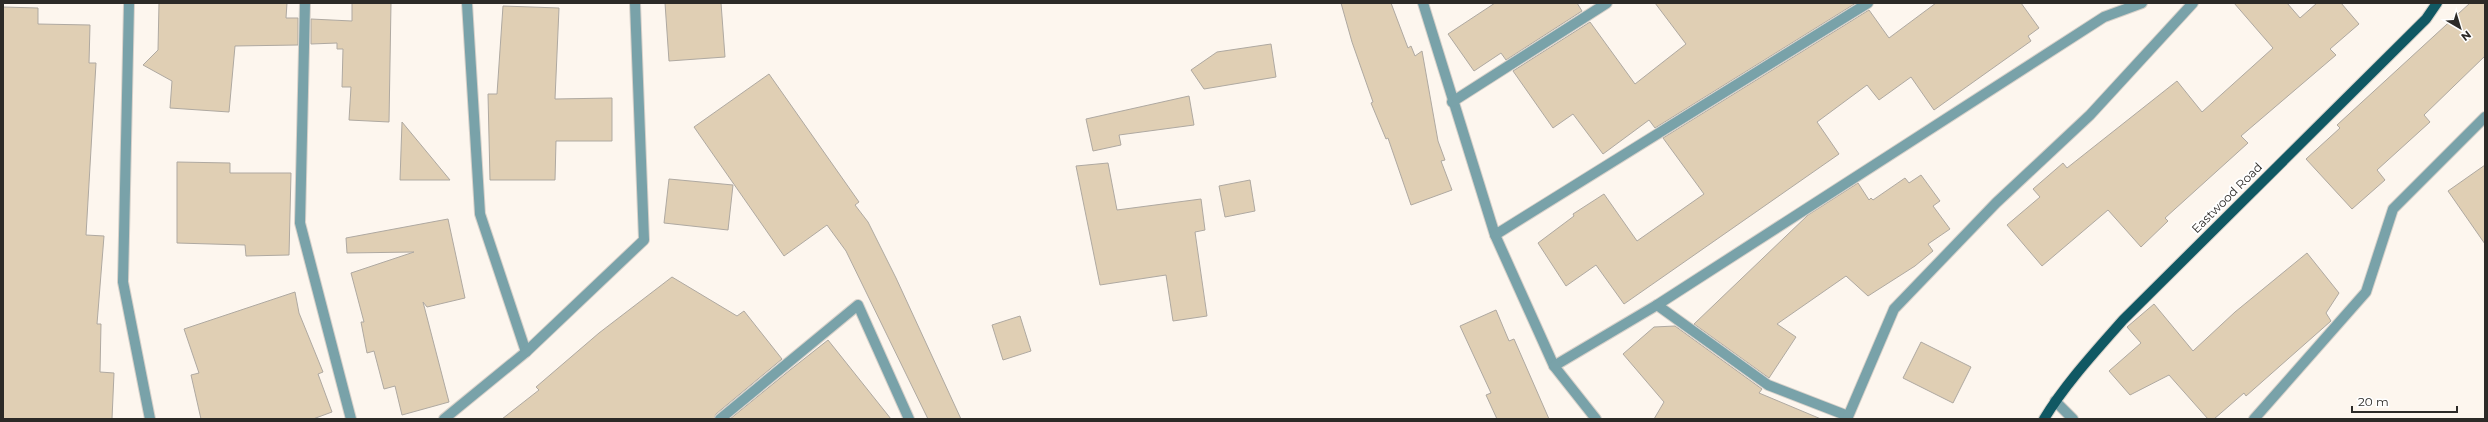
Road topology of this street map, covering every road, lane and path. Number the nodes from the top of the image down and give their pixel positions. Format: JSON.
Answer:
{"nodes":[{"id":1,"x":129,"y":3,"type":"edge"},
{"id":2,"x":305,"y":3,"type":"edge"},
{"id":3,"x":467,"y":3,"type":"edge"},
{"id":4,"x":635,"y":3,"type":"edge"},
{"id":5,"x":1423,"y":3,"type":"edge"},
{"id":6,"x":1607,"y":3,"type":"edge"},
{"id":7,"x":1868,"y":3,"type":"edge"},
{"id":8,"x":2142,"y":3,"type":"edge"},
{"id":9,"x":2192,"y":3,"type":"edge"},
{"id":10,"x":2437,"y":3,"type":"edge"},
{"id":11,"x":1452,"y":102,"type":"junction"},
{"id":12,"x":2485,"y":116,"type":"edge"},
{"id":13,"x":1495,"y":235,"type":"junction"},
{"id":14,"x":1657,"y":304,"type":"junction"},
{"id":15,"x":526,"y":352,"type":"junction"},
{"id":16,"x":1554,"y":366,"type":"junction"},
{"id":17,"x":2055,"y":401,"type":"junction"},
{"id":18,"x":1847,"y":417,"type":"edge"},
{"id":19,"x":150,"y":419,"type":"edge"},
{"id":20,"x":351,"y":419,"type":"edge"},
{"id":21,"x":444,"y":419,"type":"edge"},
{"id":22,"x":720,"y":419,"type":"edge"},
{"id":23,"x":909,"y":419,"type":"edge"},
{"id":24,"x":1596,"y":419,"type":"edge"},
{"id":25,"x":2044,"y":419,"type":"edge"},
{"id":26,"x":2072,"y":419,"type":"edge"},
{"id":27,"x":2254,"y":419,"type":"edge"}],
"edges":[{"from":1,"to":19,"type":"street"},
{"from":2,"to":20,"type":"street"},
{"from":3,"to":15,"type":"street"},
{"from":4,"to":15,"type":"street"},
{"from":5,"to":11,"type":"street"},
{"from":6,"to":11,"type":"street"},
{"from":7,"to":13,"type":"street"},
{"from":8,"to":14,"type":"street"},
{"from":9,"to":18,"type":"street"},
{"from":10,"to":17,"type":"main road","name":"Eastwood Road"},
{"from":11,"to":13,"type":"street"},
{"from":12,"to":27,"type":"street"},
{"from":13,"to":16,"type":"street"},
{"from":14,"to":16,"type":"street"},
{"from":14,"to":18,"type":"street"},
{"from":15,"to":21,"type":"street"},
{"from":16,"to":24,"type":"street"},
{"from":17,"to":25,"type":"main road","name":"Eastwood Road"},
{"from":17,"to":26,"type":"street"},
{"from":22,"to":23,"type":"street"}]}
